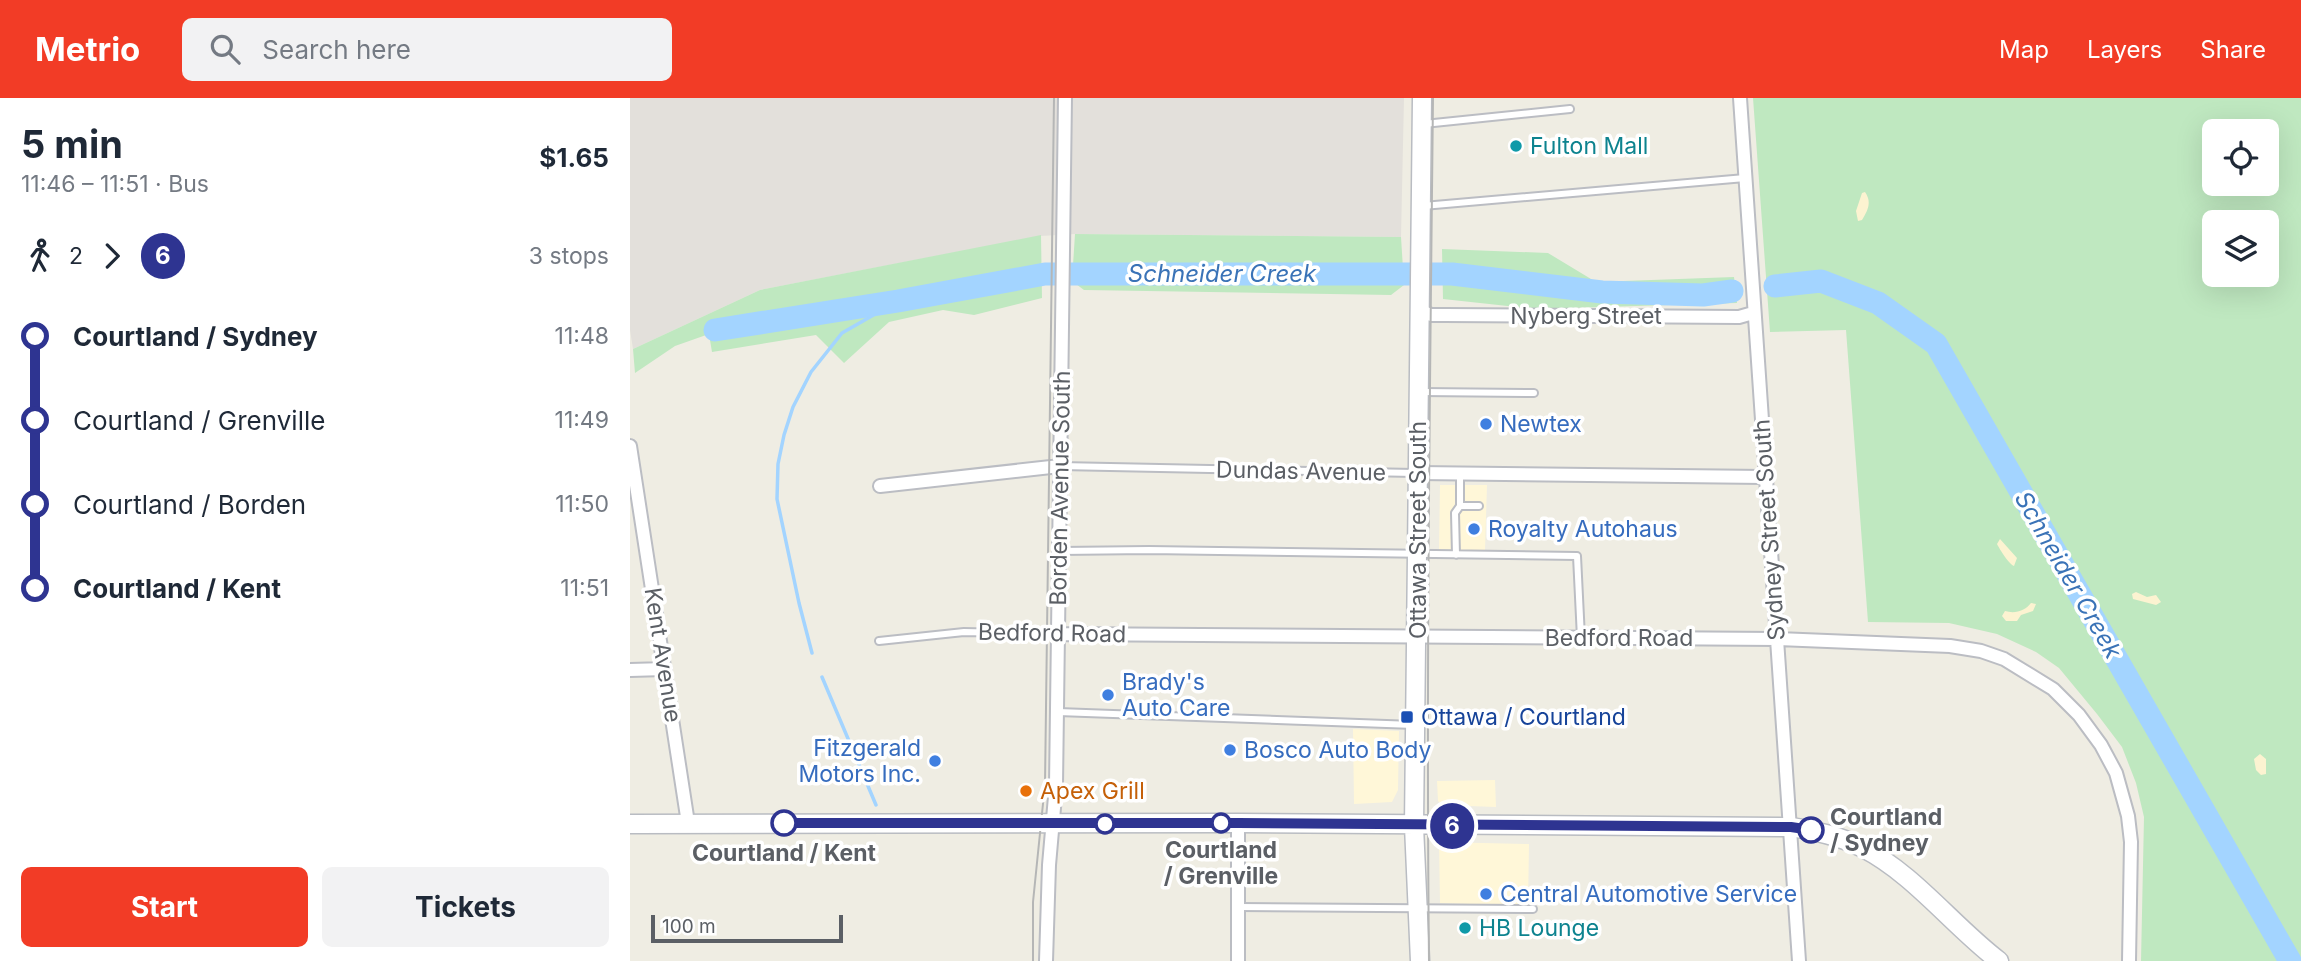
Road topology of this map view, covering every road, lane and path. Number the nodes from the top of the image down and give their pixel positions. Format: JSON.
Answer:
{"nodes":[{"id":1,"x":1065,"y":98,"type":"edge"},
{"id":2,"x":1422,"y":98,"type":"edge"},
{"id":3,"x":1740,"y":98,"type":"edge"},
{"id":4,"x":1570,"y":109,"type":"dead end"},
{"id":5,"x":1422,"y":124,"type":"junction"},
{"id":6,"x":1745,"y":178,"type":"junction"},
{"id":7,"x":1421,"y":206,"type":"junction"},
{"id":8,"x":1419,"y":310,"type":"junction"},
{"id":9,"x":1753,"y":313,"type":"junction"},
{"id":10,"x":1419,"y":392,"type":"junction"},
{"id":11,"x":1534,"y":393,"type":"dead end"},
{"id":12,"x":630,"y":446,"type":"edge"},
{"id":13,"x":1060,"y":466,"type":"junction"},
{"id":14,"x":1418,"y":473,"type":"junction"},
{"id":15,"x":1460,"y":473,"type":"junction"},
{"id":16,"x":1764,"y":477,"type":"junction"},
{"id":17,"x":880,"y":486,"type":"dead end"},
{"id":18,"x":1460,"y":506,"type":"junction"},
{"id":19,"x":1479,"y":506,"type":"dead end"},
{"id":20,"x":636,"y":517,"type":"edge"},
{"id":21,"x":1060,"y":551,"type":"junction"},
{"id":22,"x":1418,"y":555,"type":"junction"},
{"id":23,"x":1456,"y":555,"type":"junction"},
{"id":24,"x":1059,"y":634,"type":"junction"},
{"id":25,"x":1417,"y":635,"type":"junction"},
{"id":26,"x":1581,"y":638,"type":"junction"},
{"id":27,"x":1778,"y":639,"type":"junction"},
{"id":28,"x":879,"y":641,"type":"dead end"},
{"id":29,"x":665,"y":668,"type":"junction"},
{"id":30,"x":630,"y":670,"type":"edge"},
{"id":31,"x":1058,"y":712,"type":"junction"},
{"id":32,"x":1416,"y":725,"type":"junction"},
{"id":33,"x":688,"y":823,"type":"junction"},
{"id":34,"x":1238,"y":823,"type":"junction"},
{"id":35,"x":630,"y":824,"type":"edge"},
{"id":36,"x":1053,"y":824,"type":"junction"},
{"id":37,"x":1415,"y":826,"type":"junction"},
{"id":38,"x":1791,"y":827,"type":"junction"},
{"id":39,"x":1239,"y":907,"type":"junction"},
{"id":40,"x":1419,"y":909,"type":"junction"},
{"id":41,"x":1533,"y":909,"type":"dead end"},
{"id":42,"x":1046,"y":961,"type":"edge"},
{"id":43,"x":1238,"y":961,"type":"edge"},
{"id":44,"x":1420,"y":961,"type":"edge"},
{"id":45,"x":1799,"y":961,"type":"edge"},
{"id":46,"x":1998,"y":961,"type":"edge"},
{"id":47,"x":2129,"y":961,"type":"edge"}],
"edges":[{"from":1,"to":13,"type":"street","name":"Borden Avenue South"},
{"from":2,"to":5,"type":"main road","name":"Ottawa Street South"},
{"from":3,"to":6,"type":"street","name":"Sydney Street South"},
{"from":4,"to":5,"type":"lane"},
{"from":5,"to":7,"type":"main road","name":"Ottawa Street South"},
{"from":6,"to":7,"type":"lane"},
{"from":6,"to":9,"type":"street","name":"Sydney Street South"},
{"from":7,"to":8,"type":"main road","name":"Ottawa Street South"},
{"from":8,"to":9,"type":"street","name":"Nyberg Street"},
{"from":8,"to":10,"type":"main road","name":"Ottawa Street South"},
{"from":9,"to":16,"type":"street","name":"Sydney Street South"},
{"from":10,"to":11,"type":"lane"},
{"from":10,"to":14,"type":"main road","name":"Ottawa Street South"},
{"from":12,"to":20,"type":"street","name":"Kent Avenue"},
{"from":13,"to":14,"type":"lane","name":"Dundas Avenue"},
{"from":13,"to":17,"type":"street","name":"Dundas Avenue"},
{"from":13,"to":21,"type":"street","name":"Borden Avenue South"},
{"from":14,"to":15,"type":"street","name":"Dundas Avenue"},
{"from":14,"to":22,"type":"main road","name":"Ottawa Street South"},
{"from":15,"to":16,"type":"street","name":"Dundas Avenue"},
{"from":15,"to":18,"type":"lane"},
{"from":16,"to":27,"type":"street","name":"Sydney Street South"},
{"from":18,"to":19,"type":"lane"},
{"from":18,"to":23,"type":"lane"},
{"from":20,"to":29,"type":"street","name":"Kent Avenue"},
{"from":21,"to":22,"type":"lane"},
{"from":21,"to":24,"type":"street","name":"Borden Avenue South"},
{"from":22,"to":23,"type":"lane"},
{"from":22,"to":25,"type":"main road","name":"Ottawa Street South"},
{"from":23,"to":26,"type":"lane"},
{"from":24,"to":25,"type":"street","name":"Bedford Road"},
{"from":24,"to":28,"type":"lane","name":"Bedford Road"},
{"from":24,"to":31,"type":"street","name":"Borden Avenue South"},
{"from":25,"to":26,"type":"street","name":"Bedford Road"},
{"from":25,"to":32,"type":"main road","name":"Ottawa Street South"},
{"from":26,"to":27,"type":"street","name":"Bedford Road"},
{"from":27,"to":38,"type":"street","name":"Sydney Street South"},
{"from":27,"to":47,"type":"street","name":"Bedford Road"},
{"from":29,"to":30,"type":"street"},
{"from":29,"to":33,"type":"street","name":"Kent Avenue"},
{"from":31,"to":32,"type":"lane"},
{"from":31,"to":36,"type":"street","name":"Borden Avenue South"},
{"from":32,"to":37,"type":"main road","name":"Ottawa Street South"},
{"from":33,"to":35,"type":"main road"},
{"from":33,"to":36,"type":"main road"},
{"from":34,"to":36,"type":"main road"},
{"from":34,"to":37,"type":"main road"},
{"from":34,"to":39,"type":"street"},
{"from":36,"to":42,"type":"street","name":"Borden Avenue South"},
{"from":37,"to":38,"type":"main road"},
{"from":37,"to":40,"type":"main road","name":"Ottawa Street South"},
{"from":38,"to":45,"type":"street","name":"Sydney Street South"},
{"from":38,"to":46,"type":"main road"},
{"from":39,"to":40,"type":"lane"},
{"from":39,"to":43,"type":"street"},
{"from":40,"to":41,"type":"lane"},
{"from":40,"to":44,"type":"main road","name":"Ottawa Street South"}]}
